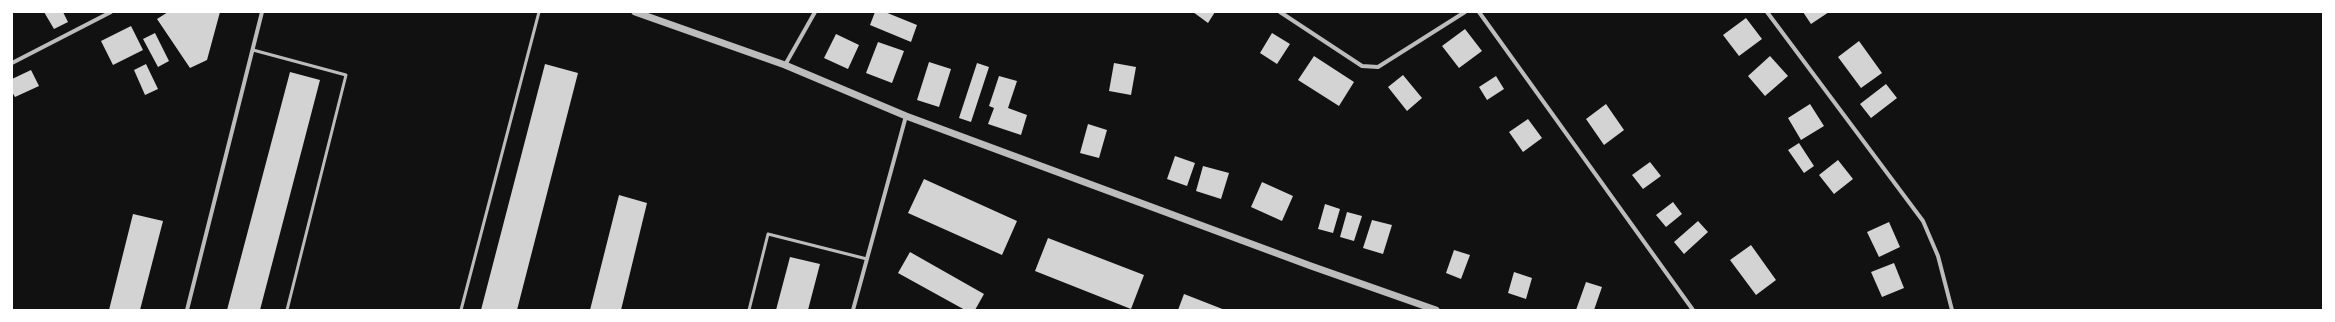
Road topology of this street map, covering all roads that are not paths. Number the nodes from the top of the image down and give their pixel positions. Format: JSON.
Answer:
{"nodes":[{"id":1,"x":111,"y":12,"type":"edge"},
{"id":2,"x":262,"y":12,"type":"edge"},
{"id":3,"x":539,"y":12,"type":"edge"},
{"id":4,"x":635,"y":12,"type":"edge"},
{"id":5,"x":815,"y":12,"type":"edge"},
{"id":6,"x":1280,"y":12,"type":"edge"},
{"id":7,"x":1465,"y":12,"type":"edge"},
{"id":8,"x":1479,"y":12,"type":"edge"},
{"id":9,"x":1767,"y":12,"type":"edge"},
{"id":10,"x":253,"y":50,"type":"junction"},
{"id":11,"x":12,"y":63,"type":"edge"},
{"id":12,"x":785,"y":65,"type":"junction"},
{"id":13,"x":906,"y":116,"type":"junction"},
{"id":14,"x":867,"y":259,"type":"junction"},
{"id":15,"x":187,"y":310,"type":"edge"},
{"id":16,"x":287,"y":310,"type":"edge"},
{"id":17,"x":461,"y":310,"type":"edge"},
{"id":18,"x":749,"y":310,"type":"edge"},
{"id":19,"x":852,"y":310,"type":"edge"},
{"id":20,"x":1436,"y":310,"type":"edge"},
{"id":21,"x":1693,"y":310,"type":"edge"},
{"id":22,"x":1952,"y":310,"type":"edge"}],
"edges":[{"from":1,"to":11,"type":"street"},
{"from":2,"to":10,"type":"street"},
{"from":3,"to":17,"type":"lane"},
{"from":4,"to":12,"type":"street"},
{"from":5,"to":12,"type":"street"},
{"from":6,"to":7,"type":"street"},
{"from":8,"to":21,"type":"street"},
{"from":9,"to":22,"type":"street"},
{"from":10,"to":15,"type":"street"},
{"from":10,"to":16,"type":"lane"},
{"from":12,"to":13,"type":"street"},
{"from":13,"to":14,"type":"street"},
{"from":13,"to":20,"type":"street"},
{"from":14,"to":18,"type":"lane"},
{"from":14,"to":19,"type":"street"}]}
